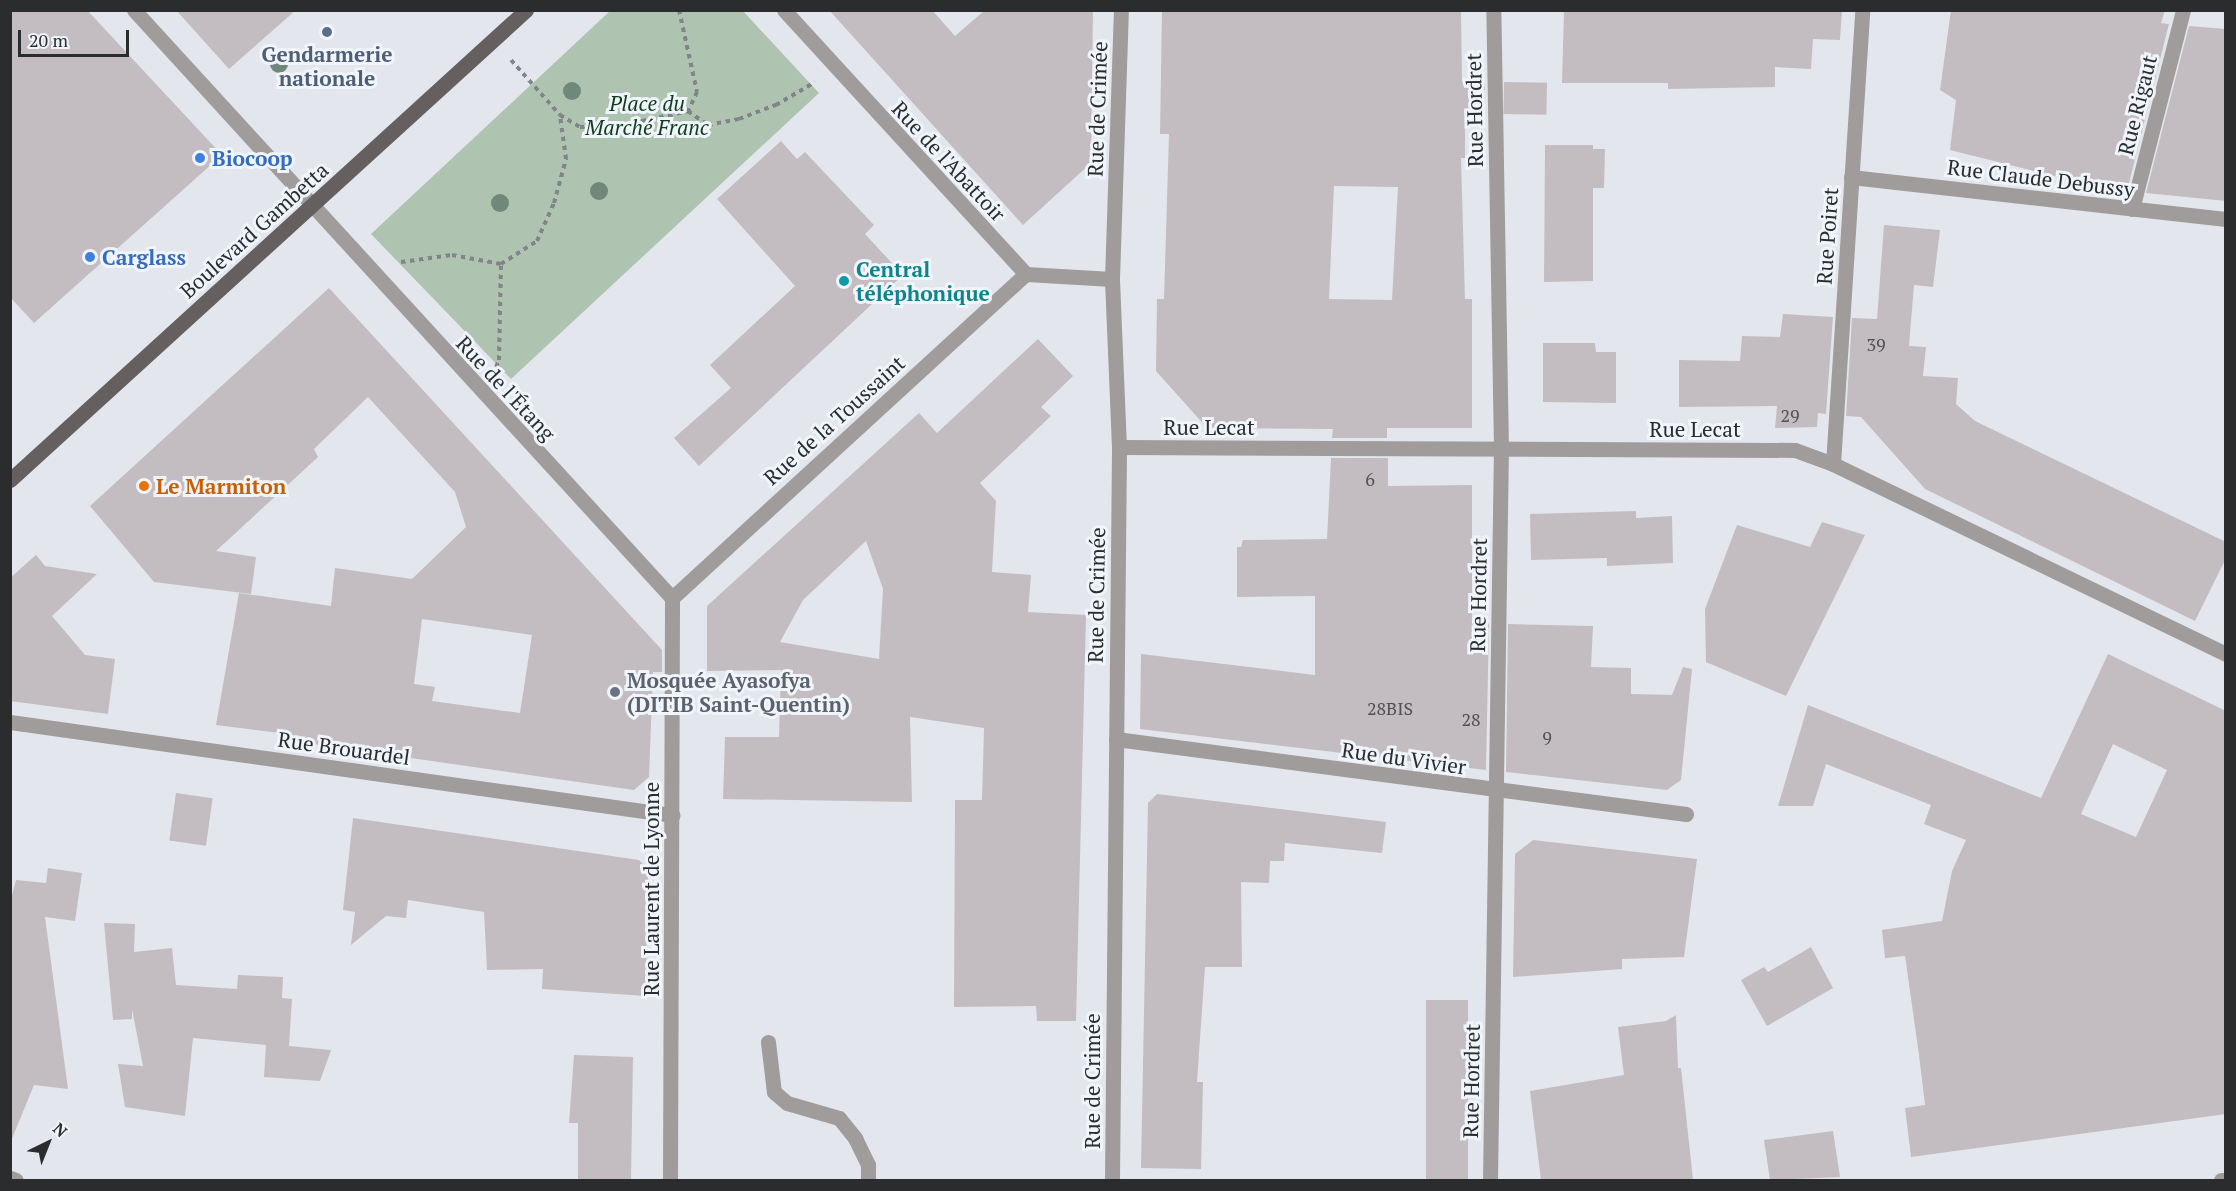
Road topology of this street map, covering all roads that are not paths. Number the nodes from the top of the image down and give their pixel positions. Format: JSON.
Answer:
{"nodes":[{"id":1,"x":134,"y":10,"type":"edge"},
{"id":2,"x":526,"y":10,"type":"edge"},
{"id":3,"x":784,"y":10,"type":"edge"},
{"id":4,"x":1121,"y":10,"type":"edge"},
{"id":5,"x":1493,"y":10,"type":"edge"},
{"id":6,"x":1862,"y":10,"type":"edge"},
{"id":7,"x":2183,"y":10,"type":"edge"},
{"id":8,"x":1851,"y":177,"type":"junction"},
{"id":9,"x":310,"y":207,"type":"junction"},
{"id":10,"x":2132,"y":210,"type":"junction"},
{"id":11,"x":2226,"y":219,"type":"edge"},
{"id":12,"x":1026,"y":274,"type":"junction"},
{"id":13,"x":1112,"y":279,"type":"junction"},
{"id":14,"x":1119,"y":447,"type":"junction"},
{"id":15,"x":1501,"y":449,"type":"junction"},
{"id":16,"x":1833,"y":464,"type":"junction"},
{"id":17,"x":10,"y":480,"type":"edge"},
{"id":18,"x":672,"y":598,"type":"junction"},
{"id":19,"x":2226,"y":654,"type":"edge"},
{"id":20,"x":10,"y":722,"type":"edge"},
{"id":21,"x":1116,"y":739,"type":"junction"},
{"id":22,"x":1497,"y":792,"type":"junction"},
{"id":23,"x":1686,"y":814,"type":"dead end"},
{"id":24,"x":672,"y":815,"type":"junction"},
{"id":25,"x":768,"y":1042,"type":"dead end"},
{"id":26,"x":10,"y":1178,"type":"edge"},
{"id":27,"x":16,"y":1180,"type":"edge"},
{"id":28,"x":670,"y":1180,"type":"edge"},
{"id":29,"x":868,"y":1180,"type":"edge"},
{"id":30,"x":1112,"y":1180,"type":"edge"},
{"id":31,"x":1490,"y":1180,"type":"edge"}],
"edges":[{"from":1,"to":9,"type":"street","name":"Rue de l'Étang"},
{"from":2,"to":9,"type":"main road","name":"Boulevard Gambetta"},
{"from":3,"to":12,"type":"street","name":"Rue de l'Abattoir"},
{"from":4,"to":13,"type":"street","name":"Rue de Crimée"},
{"from":5,"to":15,"type":"street","name":"Rue Hordret"},
{"from":6,"to":8,"type":"street","name":"Rue Poiret"},
{"from":7,"to":10,"type":"street","name":"Rue Rigaut"},
{"from":8,"to":10,"type":"street","name":"Rue Claude Debussy"},
{"from":8,"to":16,"type":"street","name":"Rue Poiret"},
{"from":9,"to":17,"type":"main road","name":"Boulevard Gambetta"},
{"from":9,"to":18,"type":"street","name":"Rue de l'Étang"},
{"from":10,"to":11,"type":"street","name":"Rue Claude Debussy"},
{"from":12,"to":13,"type":"street"},
{"from":12,"to":18,"type":"street","name":"Rue de la Toussaint"},
{"from":13,"to":14,"type":"street","name":"Rue de Crimée"},
{"from":14,"to":15,"type":"street","name":"Rue Lecat"},
{"from":14,"to":21,"type":"street","name":"Rue de Crimée"},
{"from":15,"to":16,"type":"street","name":"Rue Lecat"},
{"from":15,"to":22,"type":"street","name":"Rue Hordret"},
{"from":16,"to":19,"type":"street","name":"Rue Lecat"},
{"from":18,"to":24,"type":"street","name":"Rue Laurent de Lyonne"},
{"from":20,"to":24,"type":"street","name":"Rue Brouardel"},
{"from":21,"to":22,"type":"street","name":"Rue du Vivier"},
{"from":21,"to":30,"type":"street","name":"Rue de Crimée"},
{"from":22,"to":23,"type":"street","name":"Rue du Vivier"},
{"from":22,"to":31,"type":"street","name":"Rue Hordret"},
{"from":24,"to":28,"type":"street","name":"Rue Laurent de Lyonne"},
{"from":25,"to":29,"type":"street"},
{"from":26,"to":27,"type":"street"}]}
